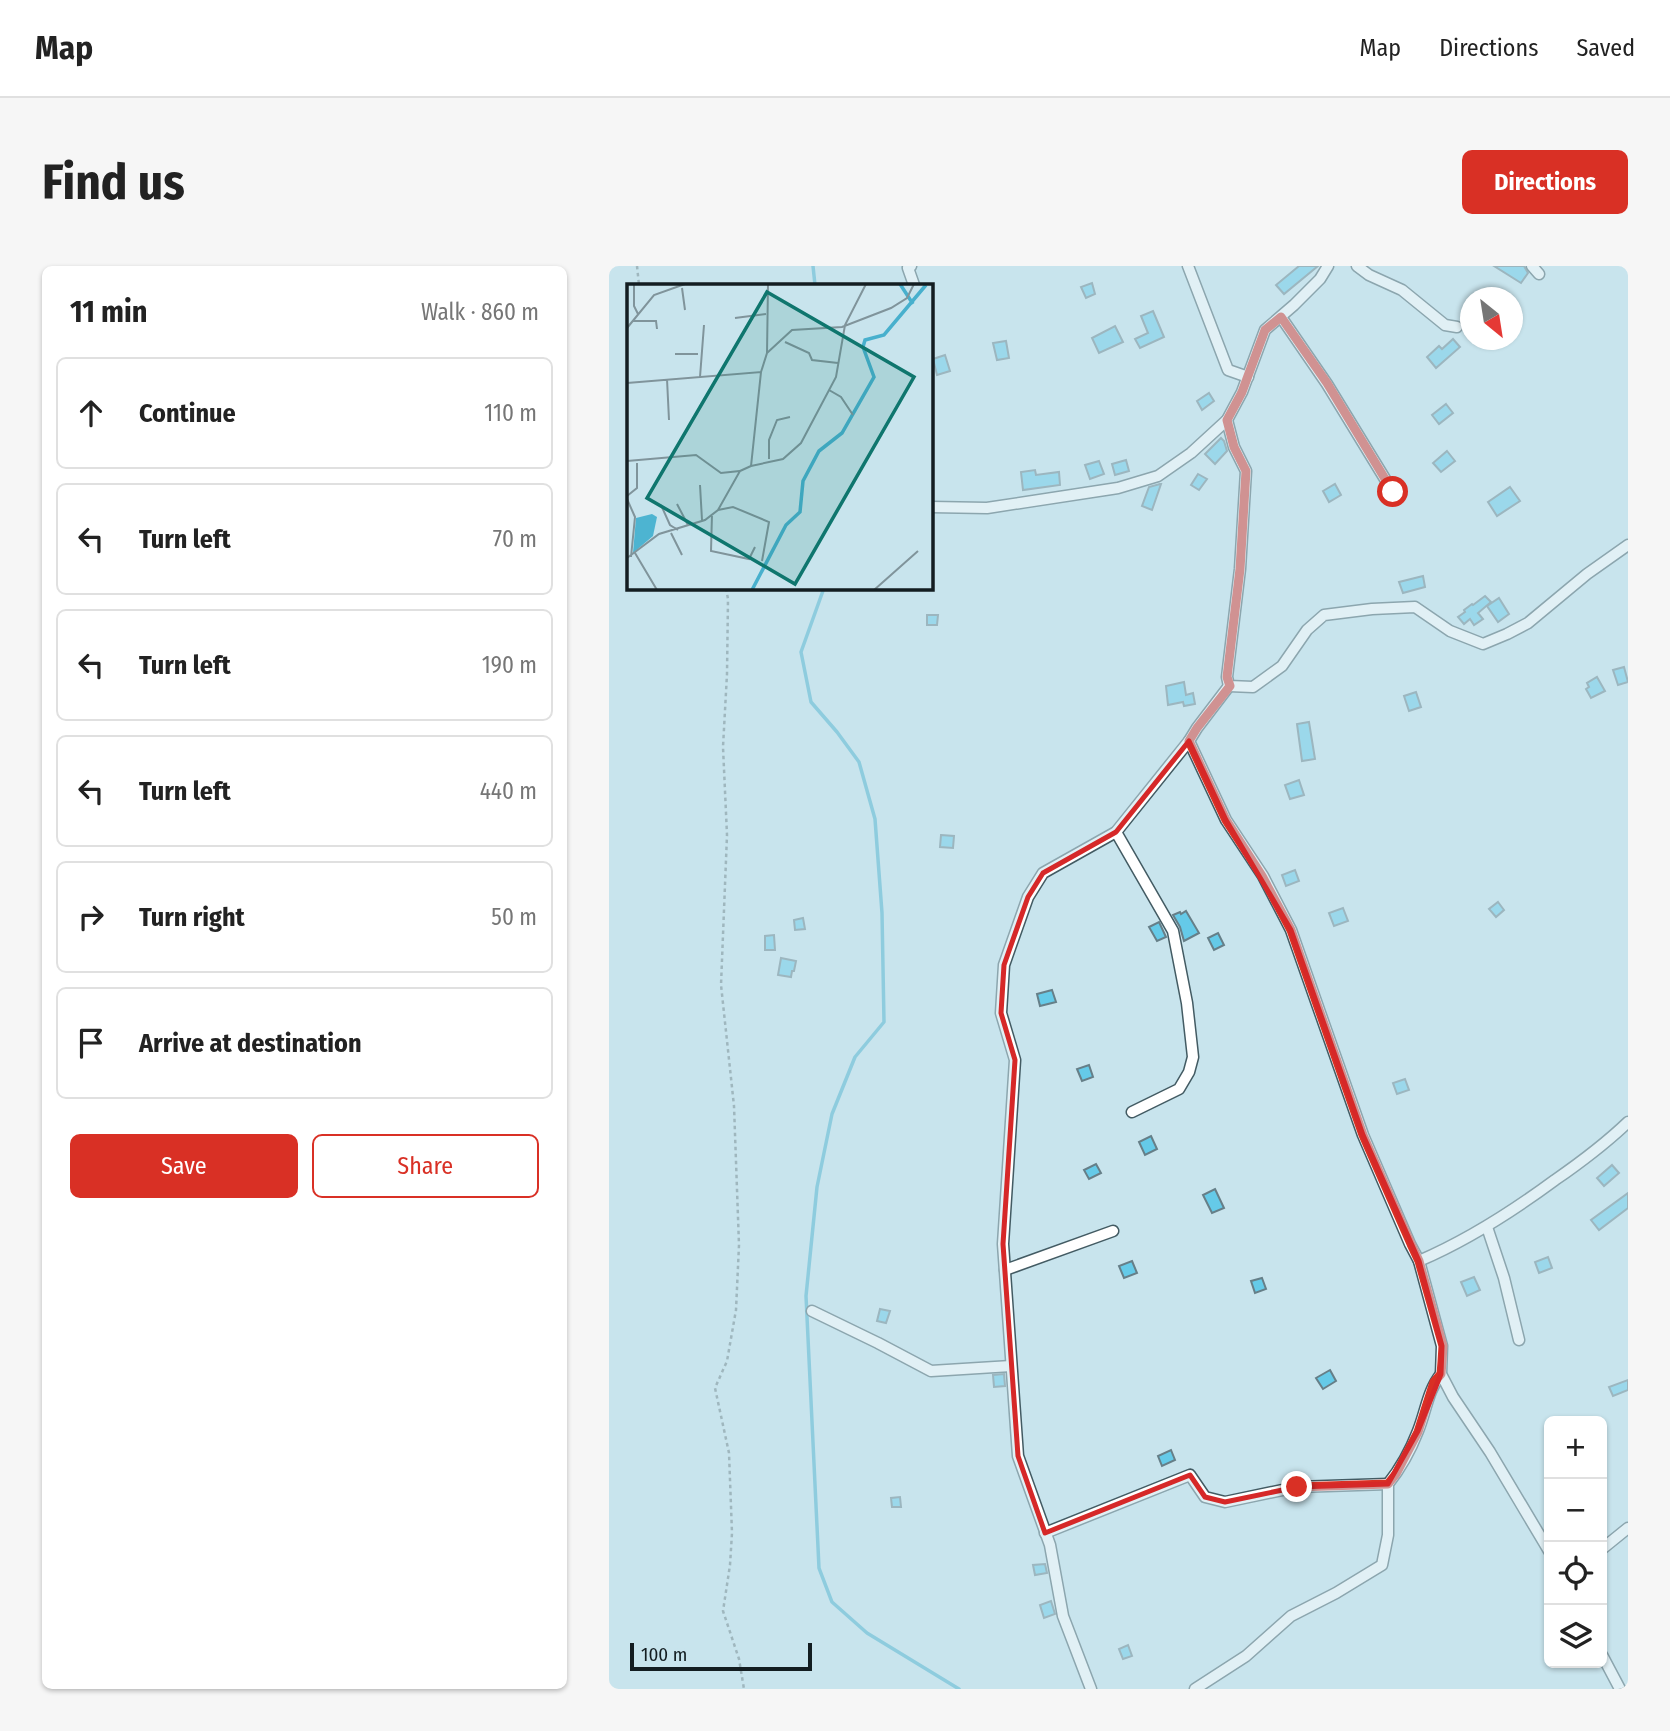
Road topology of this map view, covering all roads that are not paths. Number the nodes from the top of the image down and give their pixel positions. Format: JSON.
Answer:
{"nodes":[{"id":1,"x":911,"y":266,"type":"edge"},
{"id":2,"x":1188,"y":266,"type":"edge"},
{"id":3,"x":1328,"y":266,"type":"edge"},
{"id":4,"x":1357,"y":266,"type":"edge"},
{"id":5,"x":914,"y":284,"type":"edge"},
{"id":6,"x":1281,"y":317,"type":"junction"},
{"id":7,"x":1457,"y":327,"type":"dead end"},
{"id":8,"x":1248,"y":377,"type":"junction"},
{"id":9,"x":1227,"y":420,"type":"junction"},
{"id":10,"x":1393,"y":492,"type":"dead end"},
{"id":11,"x":933,"y":507,"type":"edge"},
{"id":12,"x":1628,"y":545,"type":"edge"},
{"id":13,"x":1230,"y":686,"type":"junction"},
{"id":14,"x":1189,"y":741,"type":"junction"},
{"id":15,"x":1115,"y":832,"type":"junction"},
{"id":16,"x":1132,"y":1112,"type":"dead end"},
{"id":17,"x":1628,"y":1122,"type":"edge"},
{"id":18,"x":1486,"y":1227,"type":"junction"},
{"id":19,"x":1113,"y":1231,"type":"dead end"},
{"id":20,"x":1419,"y":1261,"type":"junction"},
{"id":21,"x":1005,"y":1270,"type":"junction"},
{"id":22,"x":812,"y":1311,"type":"dead end"},
{"id":23,"x":1519,"y":1340,"type":"dead end"},
{"id":24,"x":1011,"y":1366,"type":"junction"},
{"id":25,"x":1441,"y":1374,"type":"junction"},
{"id":26,"x":1388,"y":1484,"type":"junction"},
{"id":27,"x":1628,"y":1528,"type":"edge"},
{"id":28,"x":1045,"y":1533,"type":"junction"},
{"id":29,"x":1544,"y":1542,"type":"edge"},
{"id":30,"x":1607,"y":1545,"type":"edge"},
{"id":31,"x":1607,"y":1664,"type":"edge"},
{"id":32,"x":1091,"y":1689,"type":"edge"},
{"id":33,"x":1195,"y":1689,"type":"edge"},
{"id":34,"x":1620,"y":1689,"type":"edge"}],
"edges":[{"from":1,"to":5,"type":"street"},
{"from":2,"to":8,"type":"street"},
{"from":3,"to":6,"type":"street"},
{"from":4,"to":7,"type":"street"},
{"from":6,"to":8,"type":"street"},
{"from":6,"to":10,"type":"street"},
{"from":8,"to":9,"type":"street"},
{"from":9,"to":11,"type":"street"},
{"from":9,"to":13,"type":"street"},
{"from":12,"to":13,"type":"street"},
{"from":13,"to":14,"type":"street"},
{"from":14,"to":15,"type":"street"},
{"from":14,"to":20,"type":"street"},
{"from":15,"to":16,"type":"street"},
{"from":15,"to":21,"type":"street"},
{"from":17,"to":18,"type":"street"},
{"from":18,"to":20,"type":"street"},
{"from":18,"to":23,"type":"street"},
{"from":19,"to":21,"type":"street"},
{"from":20,"to":25,"type":"street"},
{"from":21,"to":24,"type":"street"},
{"from":22,"to":24,"type":"street"},
{"from":24,"to":28,"type":"street"},
{"from":25,"to":26,"type":"street"},
{"from":25,"to":29,"type":"street"},
{"from":26,"to":28,"type":"street"},
{"from":26,"to":33,"type":"street"},
{"from":27,"to":30,"type":"street"},
{"from":28,"to":32,"type":"street"},
{"from":31,"to":34,"type":"street"}]}
